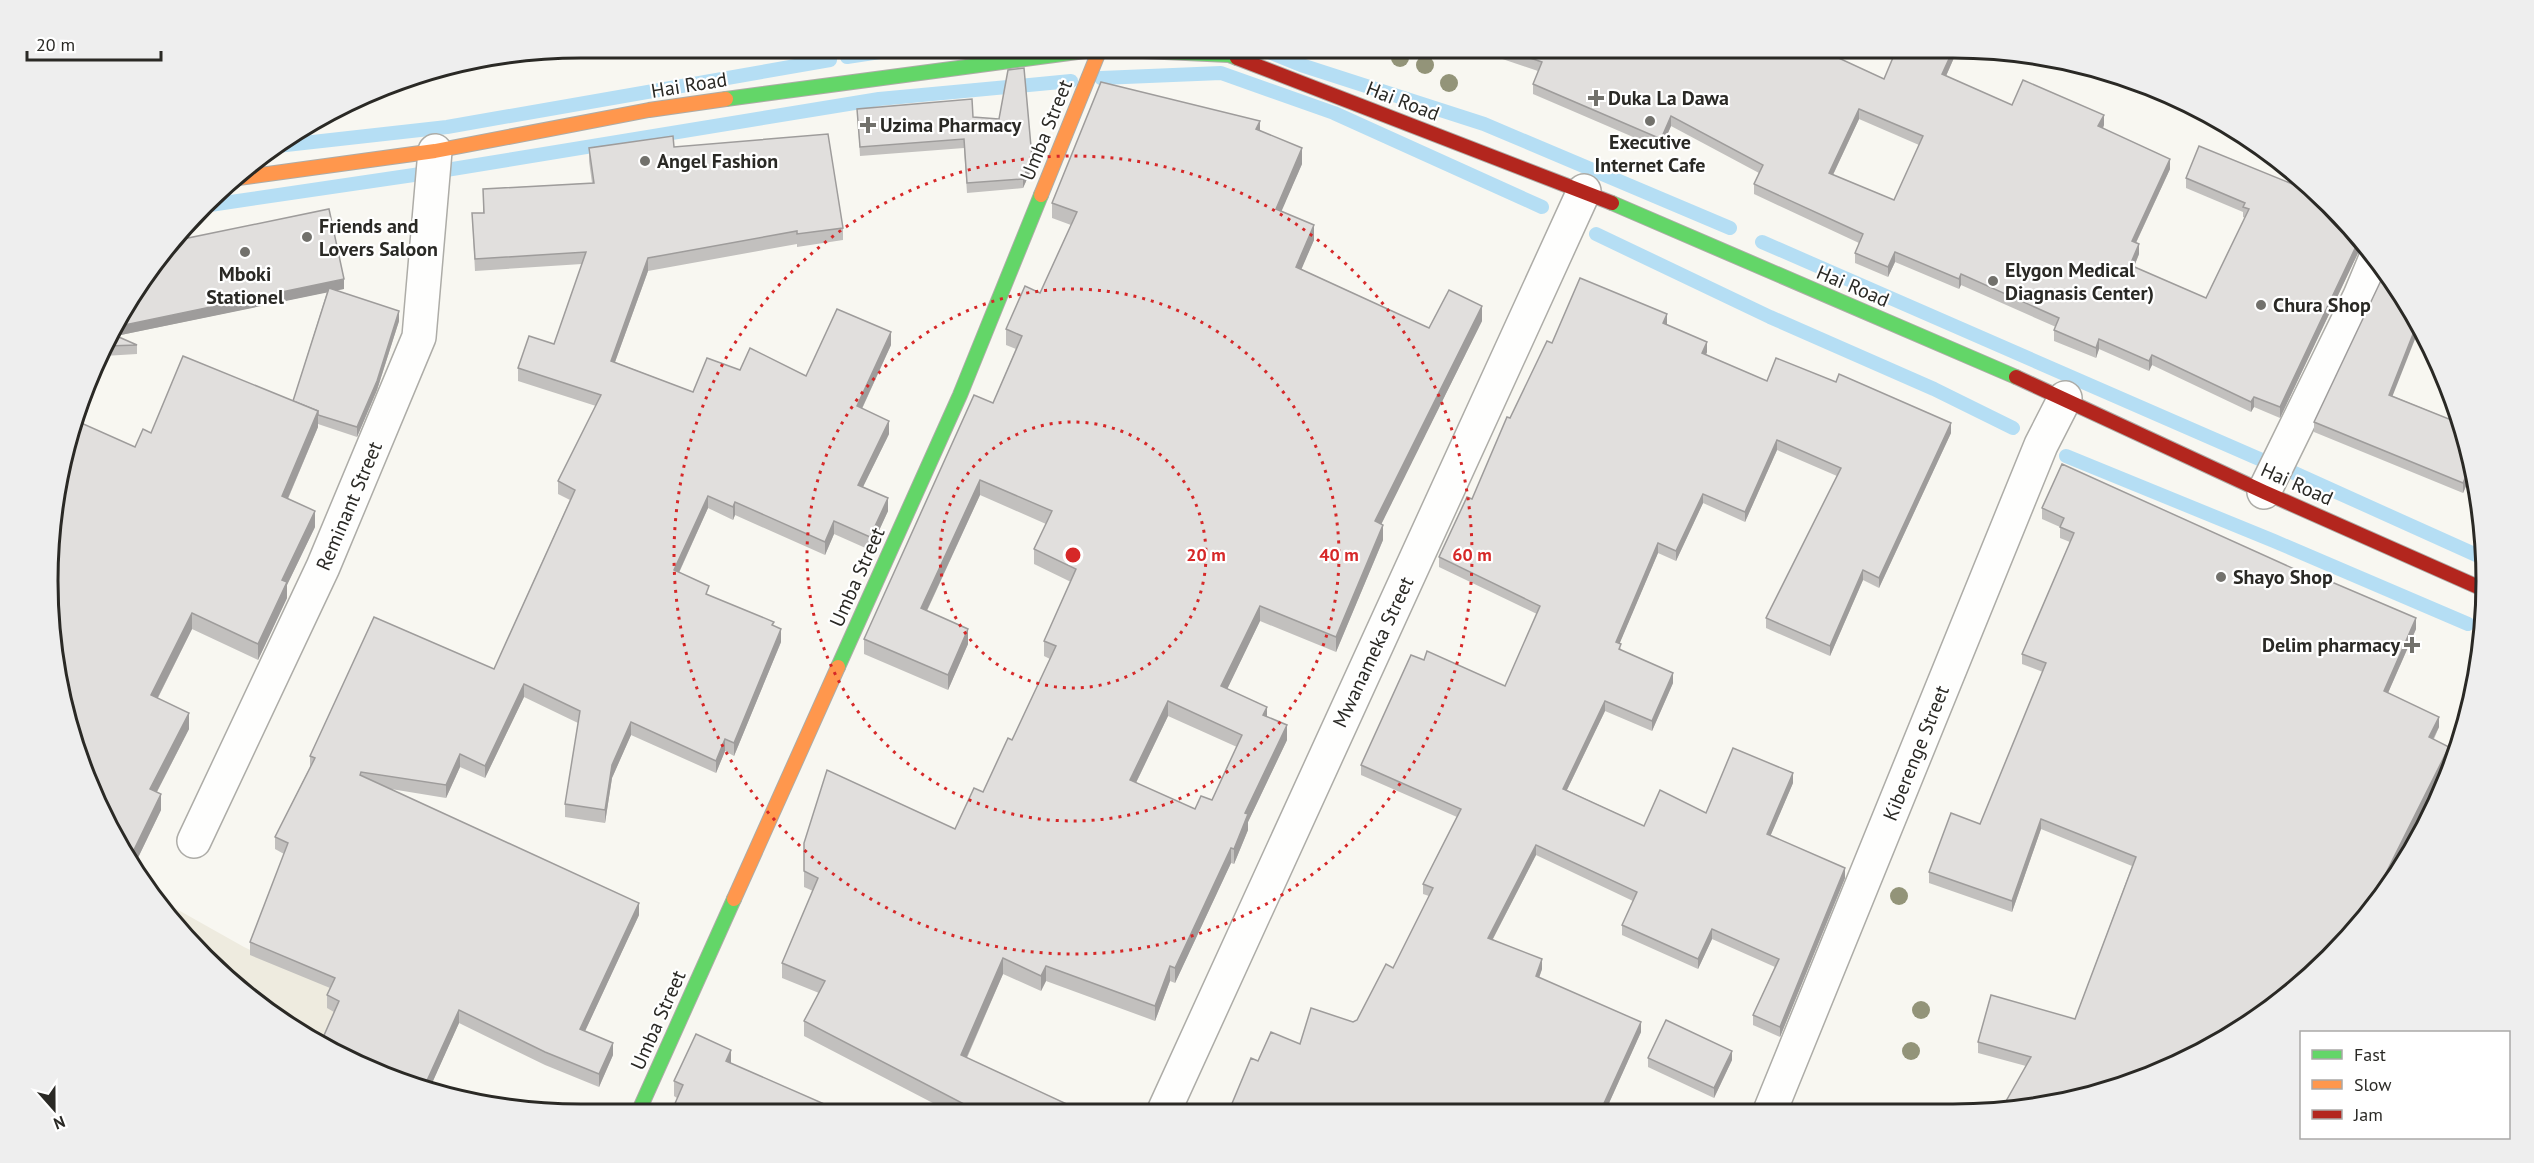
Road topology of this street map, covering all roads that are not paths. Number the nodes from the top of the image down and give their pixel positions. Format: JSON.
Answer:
{"nodes":[{"id":1,"x":1029,"y":58,"type":"edge"},
{"id":2,"x":1096,"y":58,"type":"edge"},
{"id":3,"x":1237,"y":58,"type":"edge"},
{"id":4,"x":435,"y":151,"type":"junction"},
{"id":5,"x":250,"y":177,"type":"edge"},
{"id":6,"x":1584,"y":191,"type":"junction"},
{"id":7,"x":2371,"y":269,"type":"edge"},
{"id":8,"x":2065,"y":398,"type":"junction"},
{"id":9,"x":2264,"y":492,"type":"junction"},
{"id":10,"x":2476,"y":586,"type":"edge"},
{"id":11,"x":194,"y":841,"type":"dead end"},
{"id":12,"x":642,"y":1104,"type":"edge"},
{"id":13,"x":1167,"y":1104,"type":"edge"},
{"id":14,"x":1773,"y":1104,"type":"edge"}],
"edges":[{"from":1,"to":4,"type":"street","name":"Hai Road"},
{"from":2,"to":12,"type":"street","name":"Umba Street"},
{"from":3,"to":6,"type":"street","name":"Hai Road"},
{"from":4,"to":5,"type":"street","name":"Hai Road"},
{"from":4,"to":11,"type":"street","name":"Reminant Street"},
{"from":6,"to":8,"type":"street","name":"Hai Road"},
{"from":6,"to":13,"type":"street","name":"Mwanameka Street"},
{"from":7,"to":9,"type":"street"},
{"from":8,"to":9,"type":"street","name":"Hai Road"},
{"from":8,"to":14,"type":"street","name":"Kiberenge Street"},
{"from":9,"to":10,"type":"street","name":"Hai Road"}]}
